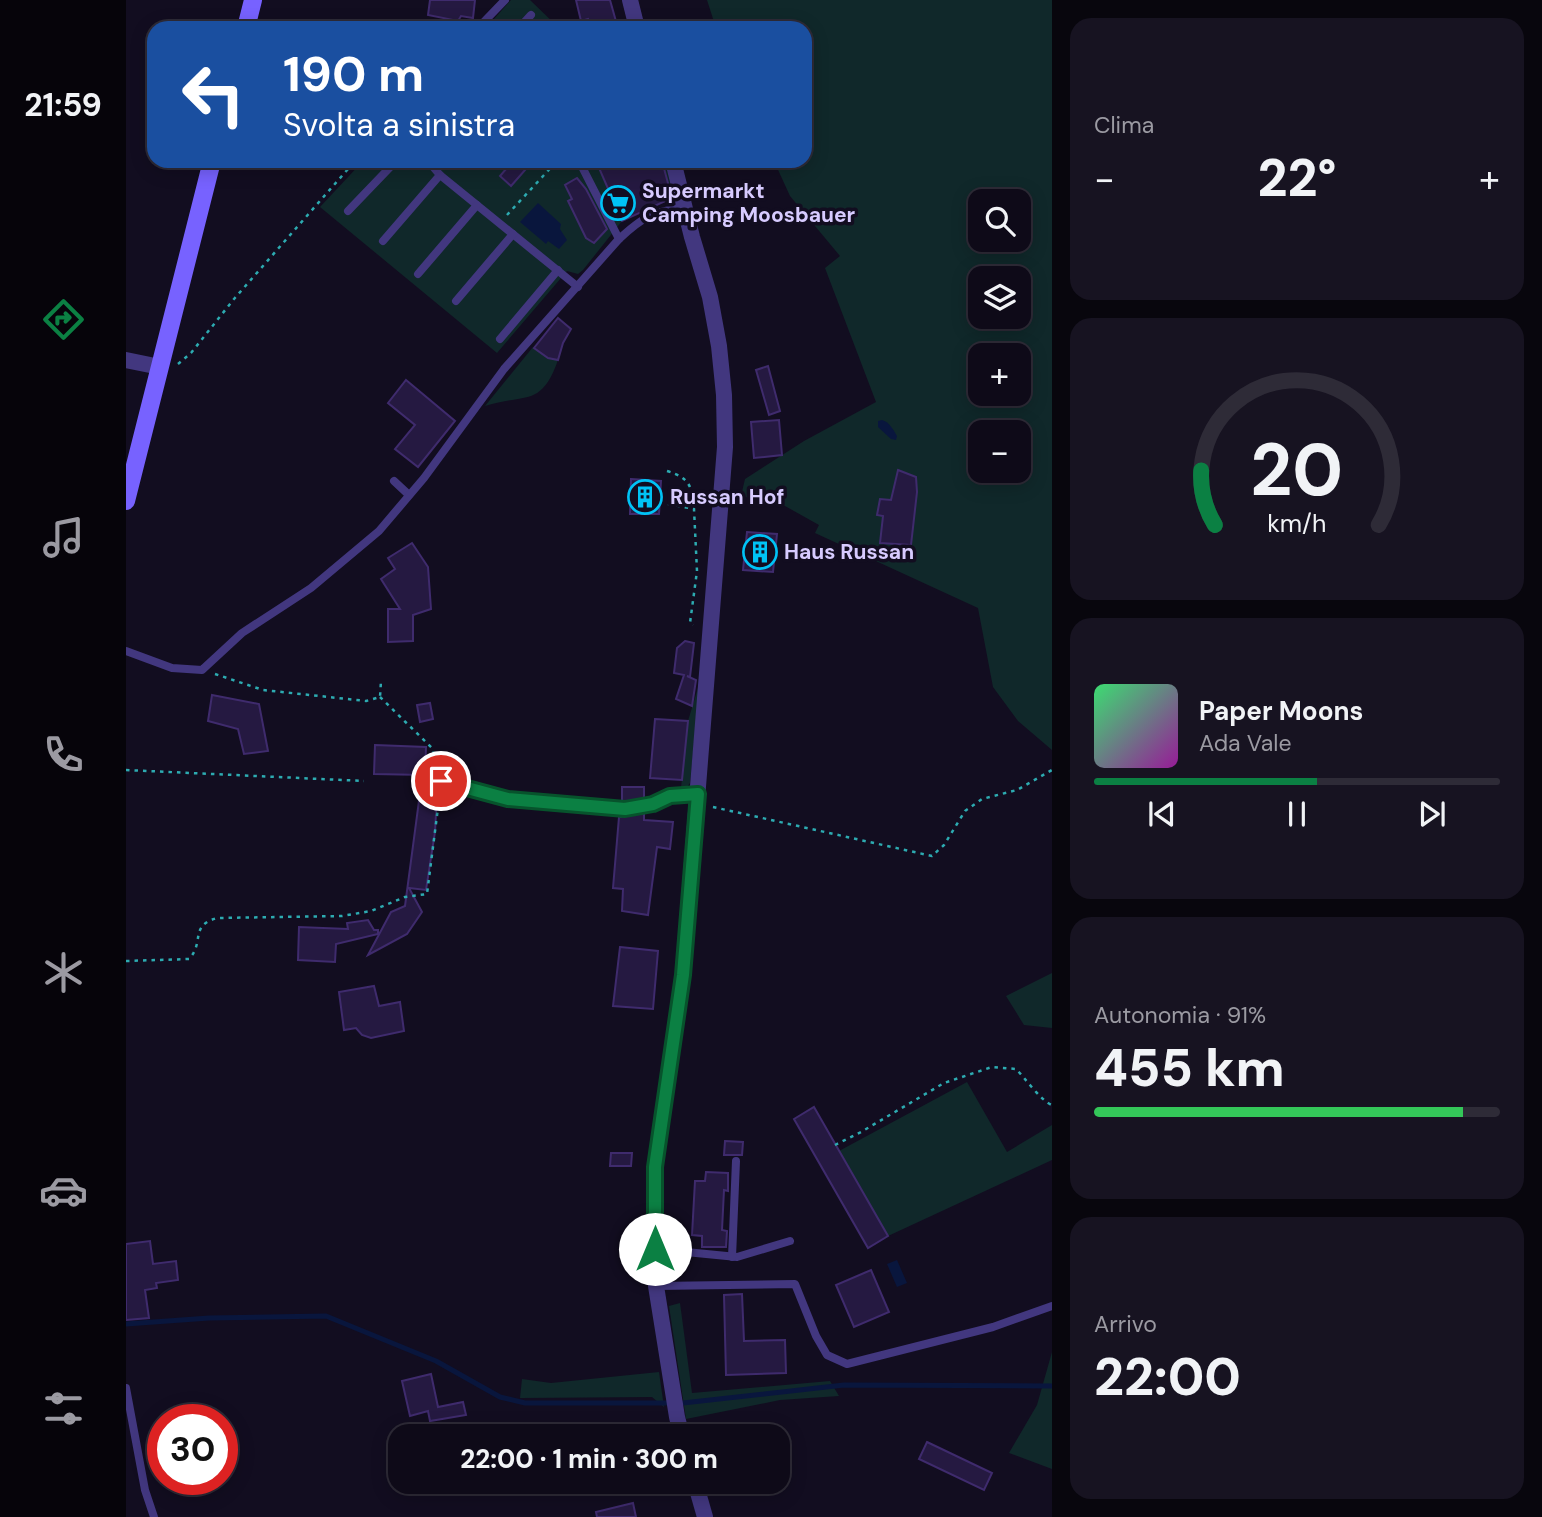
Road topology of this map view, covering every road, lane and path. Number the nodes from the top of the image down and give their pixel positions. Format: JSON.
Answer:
{"nodes":[{"id":1,"x":253,"y":0,"type":"edge"},
{"id":2,"x":505,"y":0,"type":"edge"},
{"id":3,"x":630,"y":0,"type":"edge"},
{"id":4,"x":531,"y":15,"type":"dead end"},
{"id":5,"x":248,"y":21,"type":"edge"},
{"id":6,"x":485,"y":21,"type":"edge"},
{"id":7,"x":525,"y":21,"type":"edge"},
{"id":8,"x":636,"y":21,"type":"edge"},
{"id":9,"x":210,"y":168,"type":"edge"},
{"id":10,"x":349,"y":168,"type":"edge"},
{"id":11,"x":389,"y":168,"type":"edge"},
{"id":12,"x":434,"y":168,"type":"edge"},
{"id":13,"x":550,"y":168,"type":"edge"},
{"id":14,"x":583,"y":168,"type":"edge"},
{"id":15,"x":675,"y":168,"type":"edge"},
{"id":16,"x":440,"y":175,"type":"junction"},
{"id":17,"x":477,"y":205,"type":"junction"},
{"id":18,"x":685,"y":207,"type":"junction"},
{"id":19,"x":348,"y":211,"type":"dead end"},
{"id":20,"x":499,"y":222,"type":"junction"},
{"id":21,"x":513,"y":234,"type":"junction"},
{"id":22,"x":619,"y":239,"type":"junction"},
{"id":23,"x":383,"y":241,"type":"dead end"},
{"id":24,"x":558,"y":270,"type":"junction"},
{"id":25,"x":418,"y":274,"type":"dead end"},
{"id":26,"x":578,"y":287,"type":"junction"},
{"id":27,"x":456,"y":301,"type":"dead end"},
{"id":28,"x":500,"y":339,"type":"dead end"},
{"id":29,"x":126,"y":360,"type":"edge"},
{"id":30,"x":160,"y":367,"type":"junction"},
{"id":31,"x":667,"y":471,"type":"dead end"},
{"id":32,"x":394,"y":481,"type":"dead end"},
{"id":33,"x":409,"y":495,"type":"junction"},
{"id":34,"x":126,"y":501,"type":"edge"},
{"id":35,"x":668,"y":504,"type":"dead end"},
{"id":36,"x":694,"y":509,"type":"junction"},
{"id":37,"x":710,"y":623,"type":"junction"},
{"id":38,"x":126,"y":651,"type":"edge"},
{"id":39,"x":202,"y":670,"type":"junction"},
{"id":40,"x":381,"y":681,"type":"dead end"},
{"id":41,"x":380,"y":696,"type":"junction"},
{"id":42,"x":126,"y":770,"type":"edge"},
{"id":43,"x":1052,"y":770,"type":"edge"},
{"id":44,"x":364,"y":781,"type":"dead end"},
{"id":45,"x":441,"y":781,"type":"junction"},
{"id":46,"x":697,"y":799,"type":"junction"},
{"id":47,"x":126,"y":961,"type":"edge"},
{"id":48,"x":1052,"y":1105,"type":"edge"},
{"id":49,"x":835,"y":1145,"type":"dead end"},
{"id":50,"x":736,"y":1161,"type":"dead end"},
{"id":51,"x":790,"y":1241,"type":"dead end"},
{"id":52,"x":655,"y":1249,"type":"junction"},
{"id":53,"x":732,"y":1257,"type":"junction"},
{"id":54,"x":656,"y":1286,"type":"junction"},
{"id":55,"x":1052,"y":1306,"type":"edge"},
{"id":56,"x":126,"y":1388,"type":"edge"},
{"id":57,"x":679,"y":1424,"type":"edge"},
{"id":58,"x":698,"y":1494,"type":"edge"},
{"id":59,"x":154,"y":1517,"type":"edge"},
{"id":60,"x":705,"y":1517,"type":"edge"}],
"edges":[{"from":1,"to":5,"type":"main road"},
{"from":2,"to":6,"type":"lane"},
{"from":3,"to":8,"type":"street"},
{"from":4,"to":7,"type":"lane"},
{"from":9,"to":30,"type":"main road"},
{"from":10,"to":30,"type":"path"},
{"from":11,"to":19,"type":"lane"},
{"from":12,"to":16,"type":"lane"},
{"from":13,"to":20,"type":"path"},
{"from":14,"to":22,"type":"lane"},
{"from":15,"to":18,"type":"street"},
{"from":16,"to":17,"type":"lane"},
{"from":16,"to":23,"type":"lane"},
{"from":17,"to":20,"type":"lane"},
{"from":17,"to":25,"type":"lane"},
{"from":18,"to":22,"type":"lane"},
{"from":18,"to":37,"type":"street"},
{"from":20,"to":21,"type":"lane"},
{"from":21,"to":24,"type":"lane"},
{"from":21,"to":27,"type":"lane"},
{"from":22,"to":26,"type":"lane"},
{"from":24,"to":26,"type":"lane"},
{"from":24,"to":28,"type":"lane"},
{"from":26,"to":33,"type":"lane"},
{"from":29,"to":30,"type":"street"},
{"from":30,"to":34,"type":"main road"},
{"from":31,"to":36,"type":"path"},
{"from":32,"to":33,"type":"lane"},
{"from":33,"to":39,"type":"lane"},
{"from":35,"to":36,"type":"path"},
{"from":36,"to":37,"type":"path"},
{"from":37,"to":46,"type":"street"},
{"from":38,"to":39,"type":"lane"},
{"from":39,"to":41,"type":"path"},
{"from":40,"to":41,"type":"path"},
{"from":41,"to":45,"type":"path"},
{"from":42,"to":44,"type":"path"},
{"from":43,"to":46,"type":"path"},
{"from":45,"to":46,"type":"lane"},
{"from":45,"to":47,"type":"path"},
{"from":46,"to":52,"type":"street"},
{"from":48,"to":49,"type":"path"},
{"from":50,"to":53,"type":"lane"},
{"from":51,"to":53,"type":"lane"},
{"from":52,"to":53,"type":"lane"},
{"from":52,"to":54,"type":"street"},
{"from":54,"to":55,"type":"lane"},
{"from":54,"to":57,"type":"street"},
{"from":56,"to":59,"type":"lane"},
{"from":58,"to":60,"type":"street"}]}
